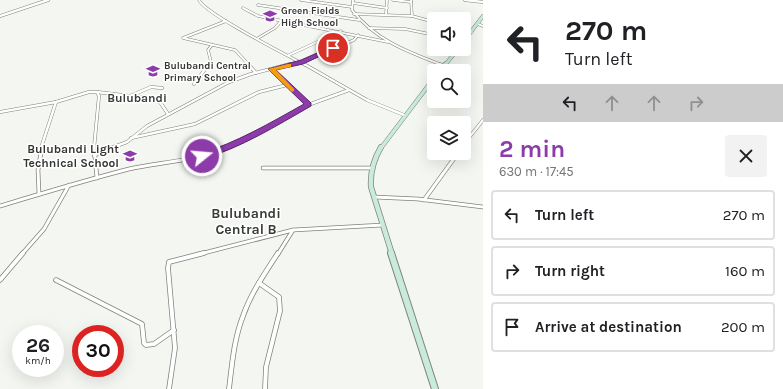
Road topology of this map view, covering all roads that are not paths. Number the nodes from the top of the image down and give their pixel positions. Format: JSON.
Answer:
{"nodes":[{"id":1,"x":48,"y":0,"type":"edge"},
{"id":2,"x":199,"y":0,"type":"edge"},
{"id":3,"x":301,"y":0,"type":"edge"},
{"id":4,"x":387,"y":0,"type":"edge"},
{"id":5,"x":393,"y":0,"type":"edge"},
{"id":6,"x":465,"y":0,"type":"edge"},
{"id":7,"x":411,"y":1,"type":"edge"},
{"id":8,"x":353,"y":2,"type":"edge"},
{"id":9,"x":483,"y":3,"type":"edge"},
{"id":10,"x":258,"y":5,"type":"dead end"},
{"id":11,"x":352,"y":7,"type":"junction"},
{"id":12,"x":243,"y":8,"type":"dead end"},
{"id":13,"x":387,"y":8,"type":"junction"},
{"id":14,"x":354,"y":14,"type":"junction"},
{"id":15,"x":386,"y":14,"type":"junction"},
{"id":16,"x":0,"y":16,"type":"edge"},
{"id":17,"x":412,"y":16,"type":"junction"},
{"id":18,"x":483,"y":16,"type":"edge"},
{"id":19,"x":282,"y":20,"type":"junction"},
{"id":20,"x":359,"y":20,"type":"junction"},
{"id":21,"x":427,"y":20,"type":"edge"},
{"id":22,"x":226,"y":21,"type":"junction"},
{"id":23,"x":478,"y":24,"type":"junction"},
{"id":24,"x":483,"y":26,"type":"edge"},
{"id":25,"x":368,"y":28,"type":"junction"},
{"id":26,"x":341,"y":31,"type":"junction"},
{"id":27,"x":472,"y":32,"type":"edge"},
{"id":28,"x":427,"y":33,"type":"edge"},
{"id":29,"x":358,"y":35,"type":"junction"},
{"id":30,"x":258,"y":38,"type":"junction"},
{"id":31,"x":388,"y":42,"type":"junction"},
{"id":32,"x":212,"y":45,"type":"junction"},
{"id":33,"x":288,"y":55,"type":"junction"},
{"id":34,"x":452,"y":56,"type":"edge"},
{"id":35,"x":300,"y":62,"type":"junction"},
{"id":36,"x":439,"y":64,"type":"edge"},
{"id":37,"x":446,"y":64,"type":"edge"},
{"id":38,"x":271,"y":69,"type":"junction"},
{"id":39,"x":256,"y":73,"type":"junction"},
{"id":40,"x":194,"y":84,"type":"dead end"},
{"id":41,"x":287,"y":86,"type":"junction"},
{"id":42,"x":427,"y":87,"type":"edge"},
{"id":43,"x":162,"y":88,"type":"dead end"},
{"id":44,"x":349,"y":90,"type":"junction"},
{"id":45,"x":97,"y":92,"type":"junction"},
{"id":46,"x":134,"y":96,"type":"junction"},
{"id":47,"x":56,"y":102,"type":"junction"},
{"id":48,"x":308,"y":105,"type":"junction"},
{"id":49,"x":0,"y":112,"type":"edge"},
{"id":50,"x":168,"y":114,"type":"junction"},
{"id":51,"x":404,"y":115,"type":"junction"},
{"id":52,"x":483,"y":120,"type":"edge"},
{"id":53,"x":471,"y":135,"type":"edge"},
{"id":54,"x":131,"y":138,"type":"junction"},
{"id":55,"x":94,"y":156,"type":"junction"},
{"id":56,"x":453,"y":160,"type":"edge"},
{"id":57,"x":262,"y":168,"type":"dead end"},
{"id":58,"x":372,"y":168,"type":"junction"},
{"id":59,"x":96,"y":178,"type":"junction"},
{"id":60,"x":69,"y":185,"type":"junction"},
{"id":61,"x":39,"y":194,"type":"junction"},
{"id":62,"x":374,"y":197,"type":"junction"},
{"id":63,"x":424,"y":200,"type":"junction"},
{"id":64,"x":0,"y":206,"type":"edge"},
{"id":65,"x":483,"y":206,"type":"edge"},
{"id":66,"x":383,"y":225,"type":"junction"},
{"id":67,"x":293,"y":230,"type":"junction"},
{"id":68,"x":0,"y":280,"type":"edge"},
{"id":69,"x":56,"y":280,"type":"dead end"},
{"id":70,"x":259,"y":283,"type":"junction"},
{"id":71,"x":174,"y":330,"type":"junction"},
{"id":72,"x":170,"y":389,"type":"edge"},
{"id":73,"x":230,"y":389,"type":"edge"},
{"id":74,"x":265,"y":389,"type":"edge"},
{"id":75,"x":435,"y":389,"type":"edge"}],
"edges":[{"from":1,"to":16,"type":"street"},
{"from":2,"to":22,"type":"street"},
{"from":3,"to":11,"type":"street"},
{"from":4,"to":13,"type":"street"},
{"from":5,"to":7,"type":"street"},
{"from":6,"to":9,"type":"street"},
{"from":7,"to":17,"type":"street"},
{"from":8,"to":11,"type":"street"},
{"from":8,"to":13,"type":"street"},
{"from":10,"to":20,"type":"street"},
{"from":11,"to":14,"type":"street"},
{"from":12,"to":19,"type":"street"},
{"from":13,"to":15,"type":"street"},
{"from":14,"to":15,"type":"street"},
{"from":14,"to":20,"type":"street"},
{"from":15,"to":17,"type":"street"},
{"from":17,"to":21,"type":"street"},
{"from":18,"to":23,"type":"main road"},
{"from":19,"to":26,"type":"street"},
{"from":19,"to":30,"type":"street"},
{"from":20,"to":25,"type":"street"},
{"from":22,"to":30,"type":"street"},
{"from":22,"to":32,"type":"street"},
{"from":23,"to":24,"type":"street"},
{"from":23,"to":27,"type":"main road"},
{"from":25,"to":28,"type":"street"},
{"from":25,"to":31,"type":"street"},
{"from":26,"to":29,"type":"street"},
{"from":26,"to":33,"type":"street"},
{"from":29,"to":31,"type":"street"},
{"from":29,"to":35,"type":"street"},
{"from":30,"to":33,"type":"street"},
{"from":31,"to":36,"type":"street"},
{"from":32,"to":39,"type":"street"},
{"from":32,"to":40,"type":"street"},
{"from":33,"to":35,"type":"street"},
{"from":34,"to":37,"type":"main road"},
{"from":35,"to":38,"type":"street"},
{"from":35,"to":44,"type":"street"},
{"from":38,"to":39,"type":"street"},
{"from":38,"to":41,"type":"street"},
{"from":39,"to":50,"type":"street"},
{"from":41,"to":48,"type":"street"},
{"from":41,"to":54,"type":"street"},
{"from":42,"to":51,"type":"main road"},
{"from":43,"to":46,"type":"street"},
{"from":44,"to":48,"type":"street"},
{"from":44,"to":51,"type":"street"},
{"from":45,"to":46,"type":"street"},
{"from":45,"to":47,"type":"street"},
{"from":45,"to":55,"type":"street"},
{"from":46,"to":50,"type":"street"},
{"from":47,"to":49,"type":"street"},
{"from":47,"to":61,"type":"street"},
{"from":48,"to":59,"type":"street"},
{"from":50,"to":54,"type":"street"},
{"from":51,"to":58,"type":"main road"},
{"from":52,"to":53,"type":"street"},
{"from":54,"to":55,"type":"street"},
{"from":55,"to":59,"type":"street"},
{"from":56,"to":63,"type":"street"},
{"from":57,"to":58,"type":"street"},
{"from":58,"to":62,"type":"main road"},
{"from":59,"to":60,"type":"street"},
{"from":60,"to":61,"type":"street"},
{"from":60,"to":68,"type":"street"},
{"from":61,"to":64,"type":"street"},
{"from":62,"to":63,"type":"street"},
{"from":62,"to":66,"type":"main road"},
{"from":63,"to":65,"type":"street"},
{"from":66,"to":67,"type":"street"},
{"from":66,"to":75,"type":"main road"},
{"from":67,"to":70,"type":"street"},
{"from":67,"to":71,"type":"street"},
{"from":69,"to":71,"type":"street"},
{"from":70,"to":73,"type":"street"},
{"from":70,"to":74,"type":"street"},
{"from":71,"to":72,"type":"street"}]}
